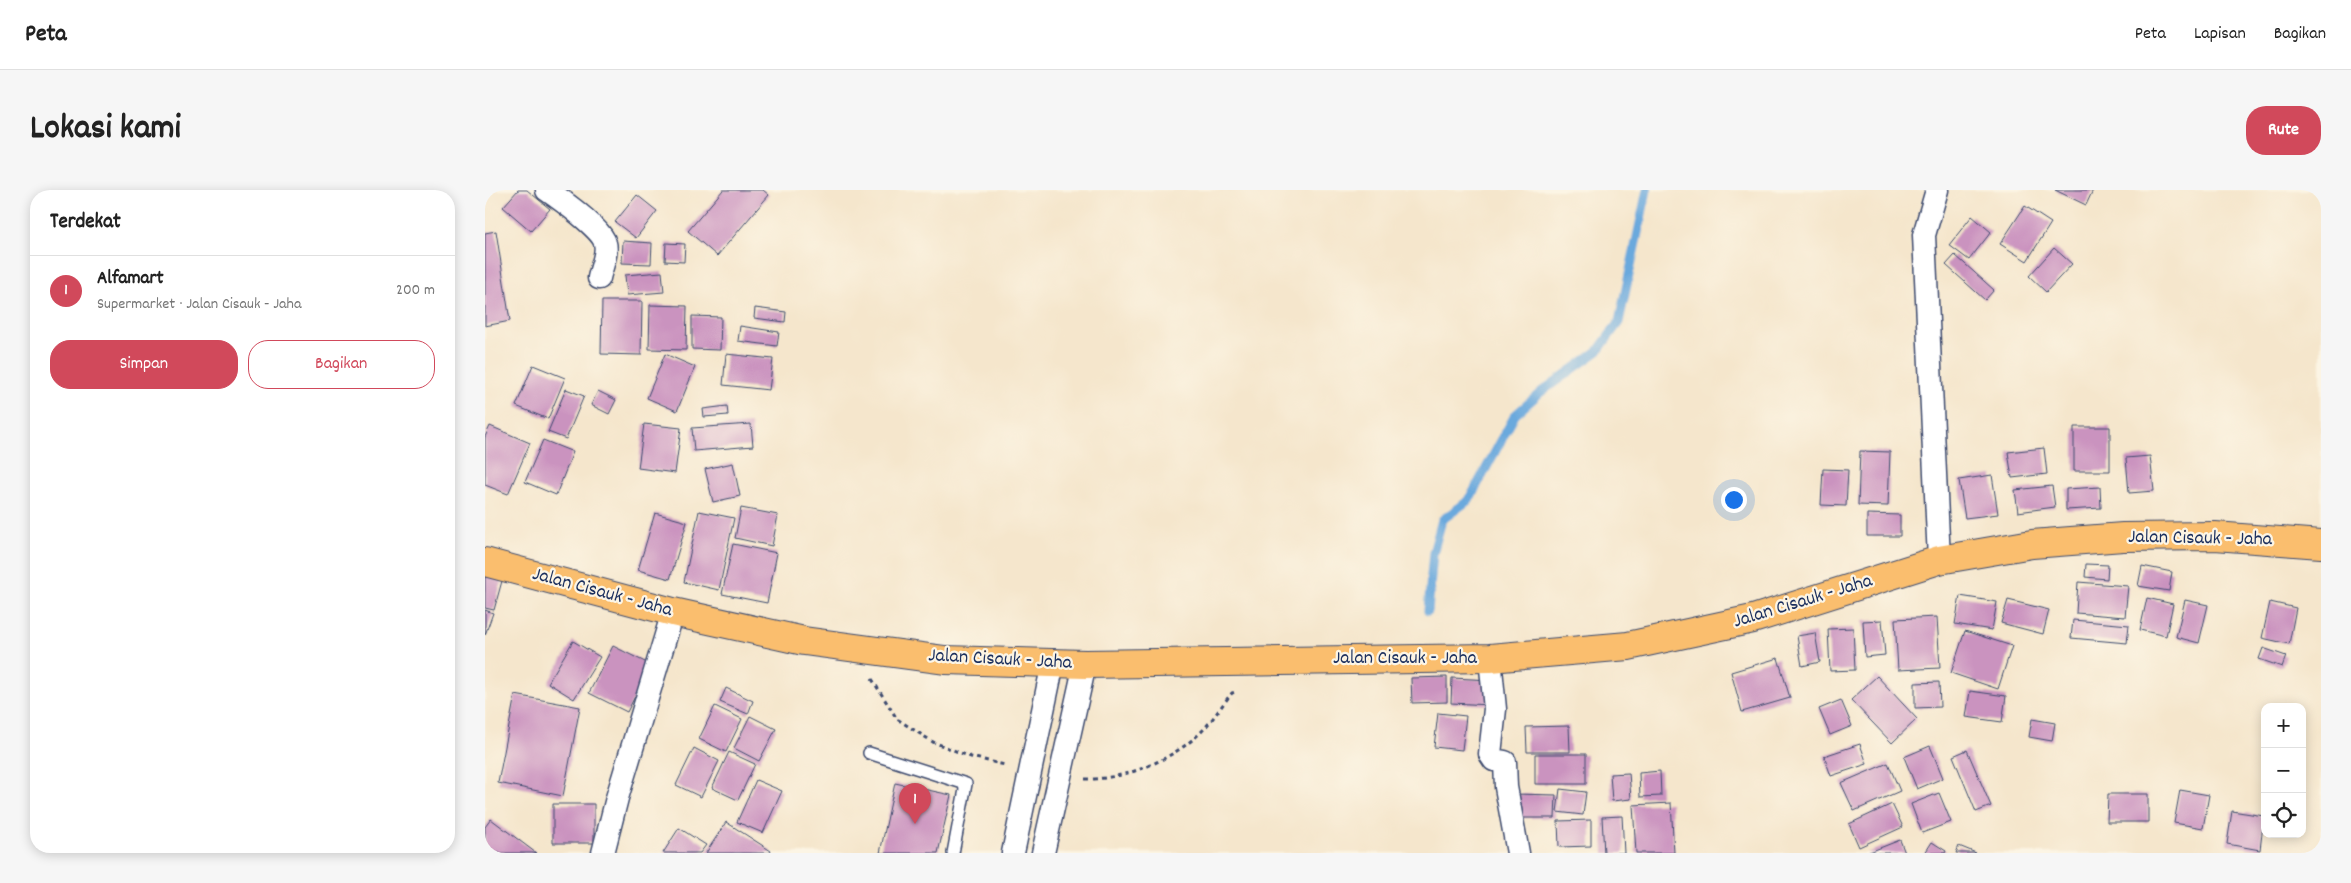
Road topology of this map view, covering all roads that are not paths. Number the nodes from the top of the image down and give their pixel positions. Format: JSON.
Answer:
{"nodes":[{"id":1,"x":547,"y":190,"type":"edge"},
{"id":2,"x":1937,"y":190,"type":"edge"},
{"id":3,"x":599,"y":278,"type":"dead end"},
{"id":4,"x":2321,"y":544,"type":"edge"},
{"id":5,"x":1939,"y":560,"type":"junction"},
{"id":6,"x":485,"y":562,"type":"edge"},
{"id":7,"x":673,"y":612,"type":"junction"},
{"id":8,"x":1490,"y":658,"type":"junction"},
{"id":9,"x":1053,"y":663,"type":"junction"},
{"id":10,"x":1085,"y":664,"type":"junction"},
{"id":11,"x":869,"y":753,"type":"dead end"},
{"id":12,"x":603,"y":853,"type":"edge"},
{"id":13,"x":953,"y":853,"type":"edge"},
{"id":14,"x":1013,"y":853,"type":"edge"},
{"id":15,"x":1043,"y":853,"type":"edge"},
{"id":16,"x":1518,"y":853,"type":"edge"}],
"edges":[{"from":1,"to":3,"type":"street"},
{"from":2,"to":5,"type":"street"},
{"from":4,"to":5,"type":"main road","name":"Jalan Cisauk - Jaha"},
{"from":5,"to":8,"type":"main road","name":"Jalan Cisauk - Jaha"},
{"from":6,"to":7,"type":"main road","name":"Jalan Cisauk - Jaha"},
{"from":7,"to":9,"type":"main road","name":"Jalan Cisauk - Jaha"},
{"from":7,"to":12,"type":"street"},
{"from":8,"to":10,"type":"main road","name":"Jalan Cisauk - Jaha"},
{"from":8,"to":16,"type":"street"},
{"from":9,"to":10,"type":"main road","name":"Jalan Cisauk - Jaha"},
{"from":9,"to":14,"type":"street"},
{"from":10,"to":15,"type":"street"},
{"from":11,"to":13,"type":"lane"}]}
